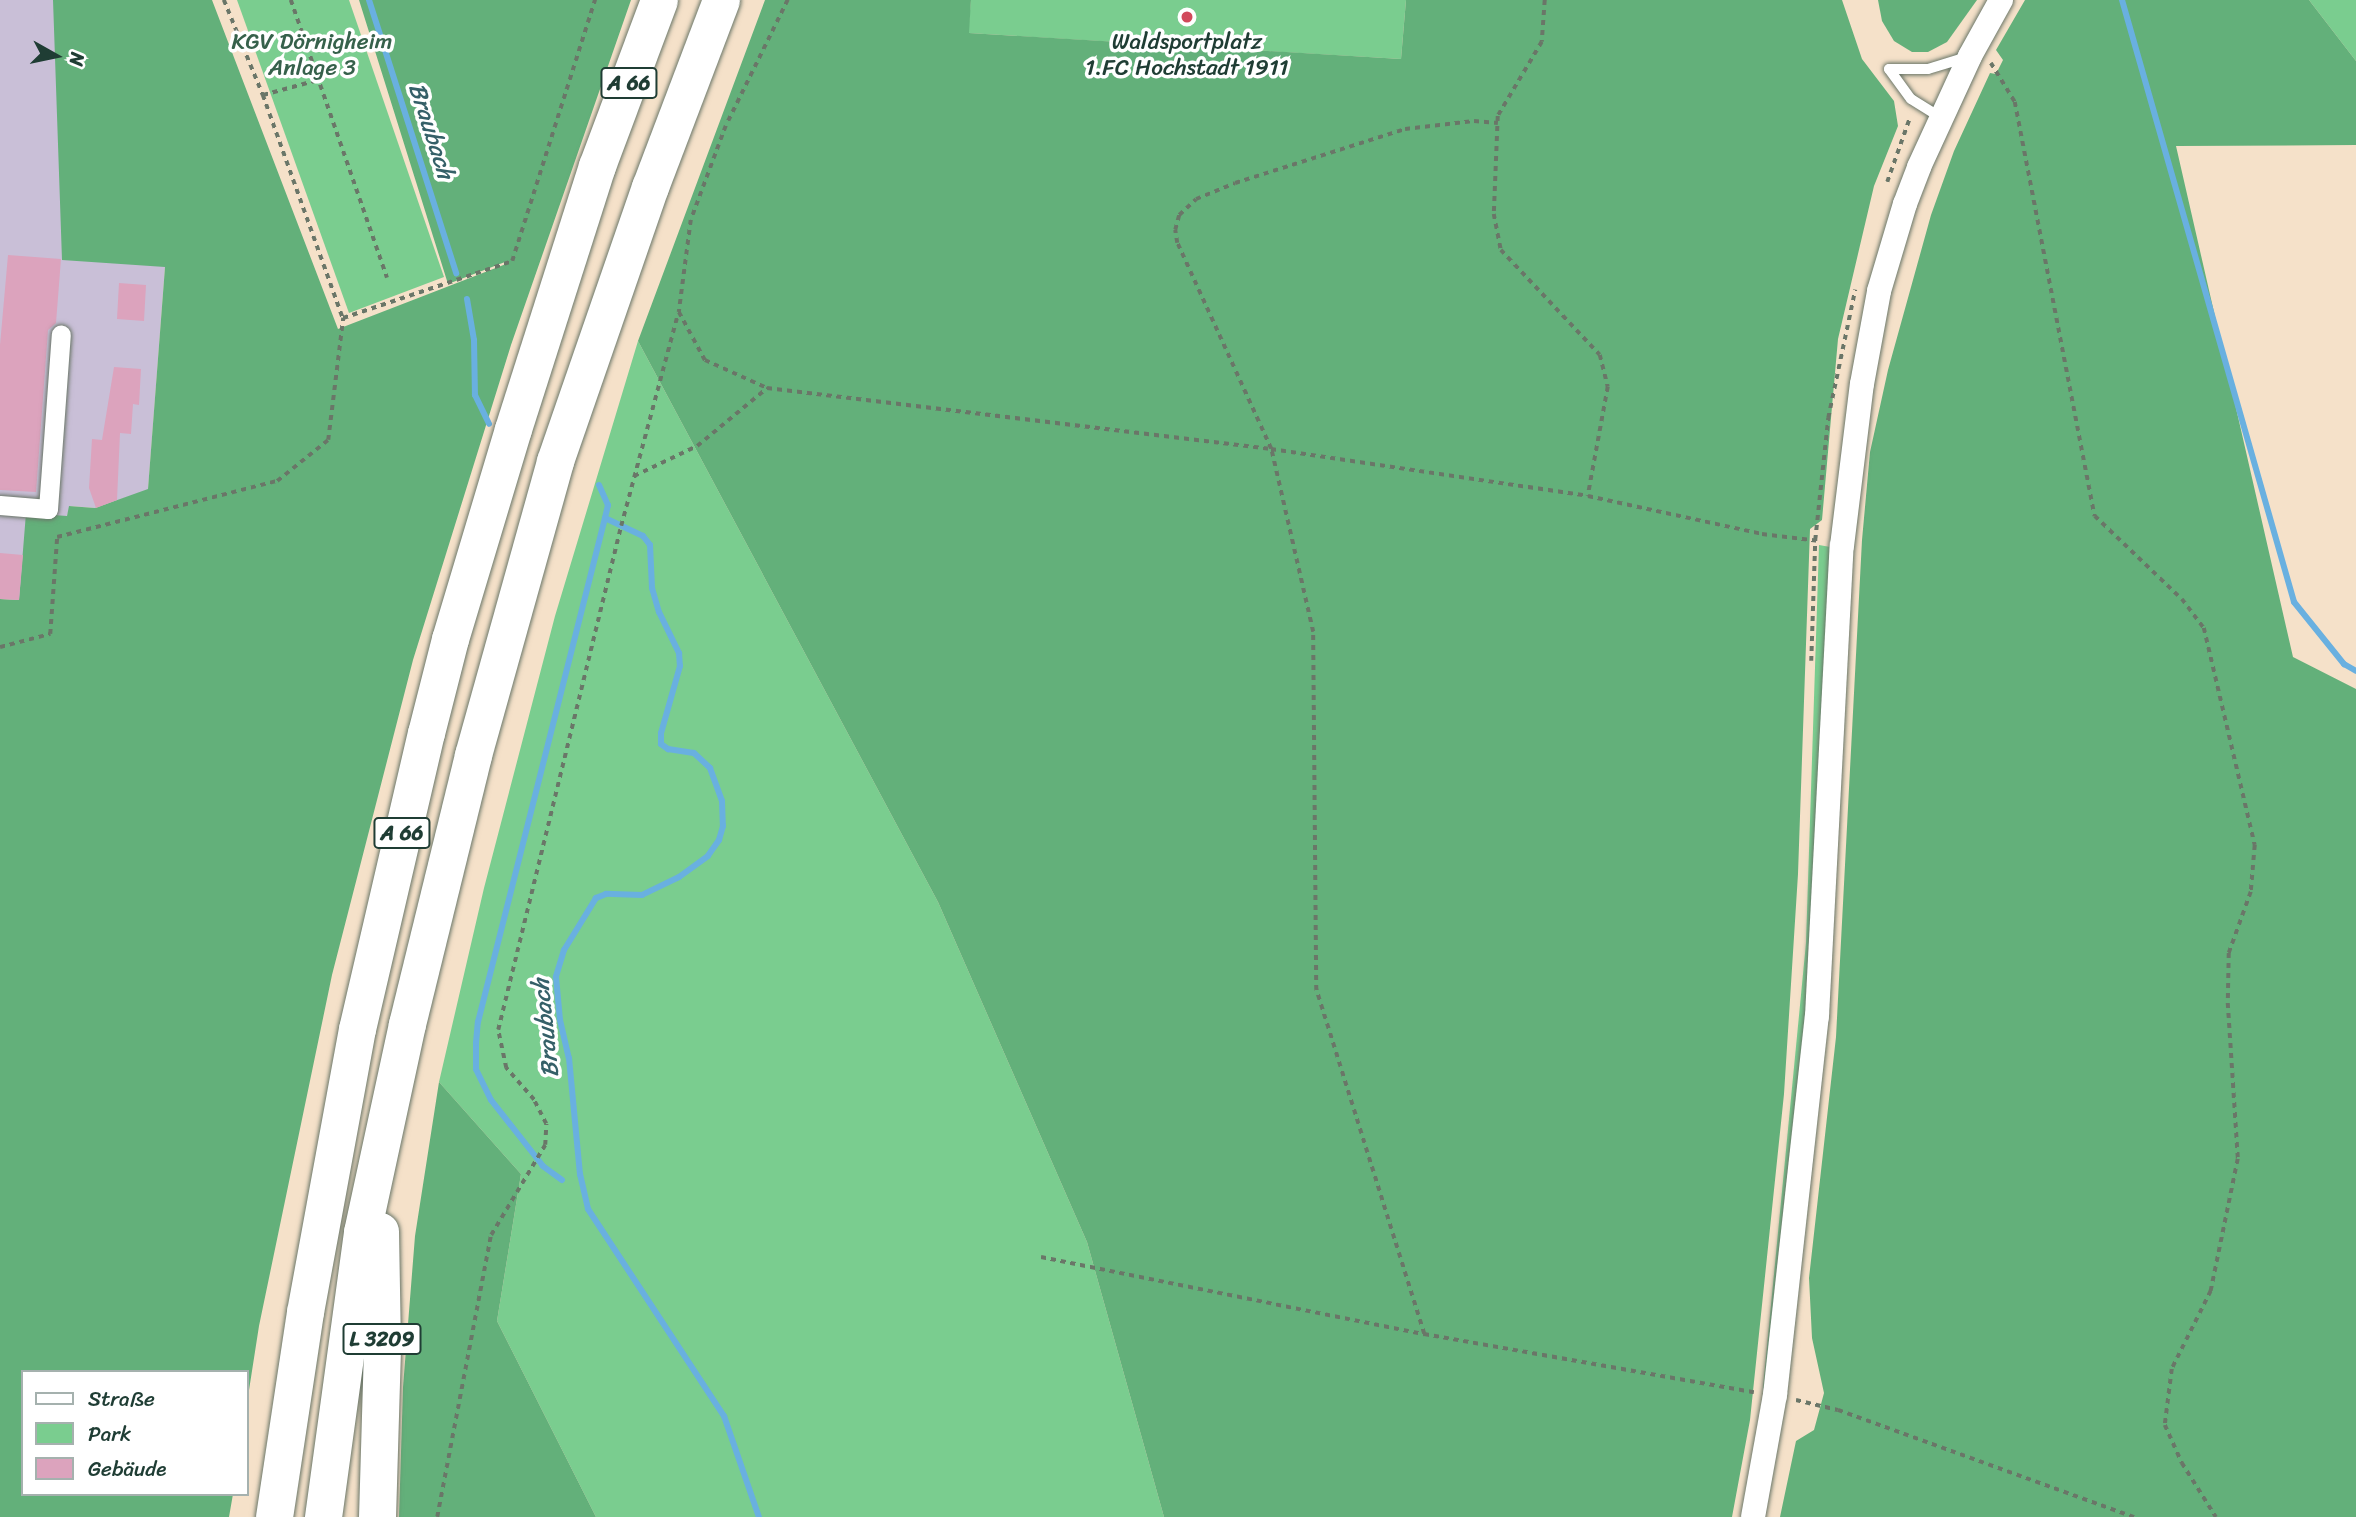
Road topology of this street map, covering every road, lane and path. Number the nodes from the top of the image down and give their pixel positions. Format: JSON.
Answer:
{"nodes":[{"id":1,"x":224,"y":0,"type":"edge"},
{"id":2,"x":291,"y":0,"type":"edge"},
{"id":3,"x":596,"y":0,"type":"edge"},
{"id":4,"x":659,"y":0,"type":"edge"},
{"id":5,"x":721,"y":0,"type":"edge"},
{"id":6,"x":788,"y":0,"type":"edge"},
{"id":7,"x":1545,"y":0,"type":"edge"},
{"id":8,"x":2001,"y":0,"type":"edge"},
{"id":9,"x":1974,"y":49,"type":"junction"},
{"id":10,"x":317,"y":80,"type":"junction"},
{"id":11,"x":263,"y":95,"type":"junction"},
{"id":12,"x":1942,"y":118,"type":"junction"},
{"id":13,"x":1498,"y":123,"type":"junction"},
{"id":14,"x":387,"y":278,"type":"dead end"},
{"id":15,"x":679,"y":312,"type":"junction"},
{"id":16,"x":343,"y":318,"type":"junction"},
{"id":17,"x":61,"y":334,"type":"dead end"},
{"id":18,"x":767,"y":388,"type":"junction"},
{"id":19,"x":1271,"y":449,"type":"junction"},
{"id":20,"x":634,"y":475,"type":"junction"},
{"id":21,"x":1588,"y":496,"type":"junction"},
{"id":22,"x":0,"y":505,"type":"edge"},
{"id":23,"x":1815,"y":540,"type":"dead end"},
{"id":24,"x":0,"y":647,"type":"edge"},
{"id":25,"x":378,"y":1160,"type":"junction"},
{"id":26,"x":1041,"y":1257,"type":"dead end"},
{"id":27,"x":1424,"y":1334,"type":"junction"},
{"id":28,"x":1768,"y":1394,"type":"junction"},
{"id":29,"x":274,"y":1517,"type":"edge"},
{"id":30,"x":323,"y":1517,"type":"edge"},
{"id":31,"x":377,"y":1517,"type":"edge"},
{"id":32,"x":437,"y":1517,"type":"edge"},
{"id":33,"x":1753,"y":1517,"type":"edge"},
{"id":34,"x":2134,"y":1517,"type":"edge"},
{"id":35,"x":2216,"y":1517,"type":"edge"}],
"edges":[{"from":1,"to":11,"type":"path"},
{"from":2,"to":10,"type":"path"},
{"from":3,"to":16,"type":"path"},
{"from":4,"to":29,"type":"highway","number":"A 66"},
{"from":5,"to":25,"type":"highway","number":"A 66"},
{"from":6,"to":15,"type":"path"},
{"from":7,"to":13,"type":"path"},
{"from":8,"to":9,"type":"street"},
{"from":9,"to":12,"type":"street"},
{"from":9,"to":12,"type":"lane"},
{"from":9,"to":35,"type":"path"},
{"from":10,"to":11,"type":"path"},
{"from":10,"to":14,"type":"path"},
{"from":11,"to":16,"type":"path"},
{"from":12,"to":28,"type":"street"},
{"from":13,"to":19,"type":"path"},
{"from":13,"to":21,"type":"path"},
{"from":15,"to":18,"type":"path"},
{"from":15,"to":20,"type":"path"},
{"from":16,"to":24,"type":"path"},
{"from":17,"to":22,"type":"street"},
{"from":18,"to":19,"type":"path"},
{"from":18,"to":20,"type":"path"},
{"from":19,"to":21,"type":"path"},
{"from":19,"to":27,"type":"path"},
{"from":20,"to":32,"type":"path"},
{"from":21,"to":23,"type":"path"},
{"from":25,"to":30,"type":"highway","number":"A 66"},
{"from":25,"to":31,"type":"highway","number":"L 3209"},
{"from":26,"to":27,"type":"path"},
{"from":27,"to":28,"type":"path"},
{"from":28,"to":33,"type":"street"},
{"from":28,"to":34,"type":"path"}]}
